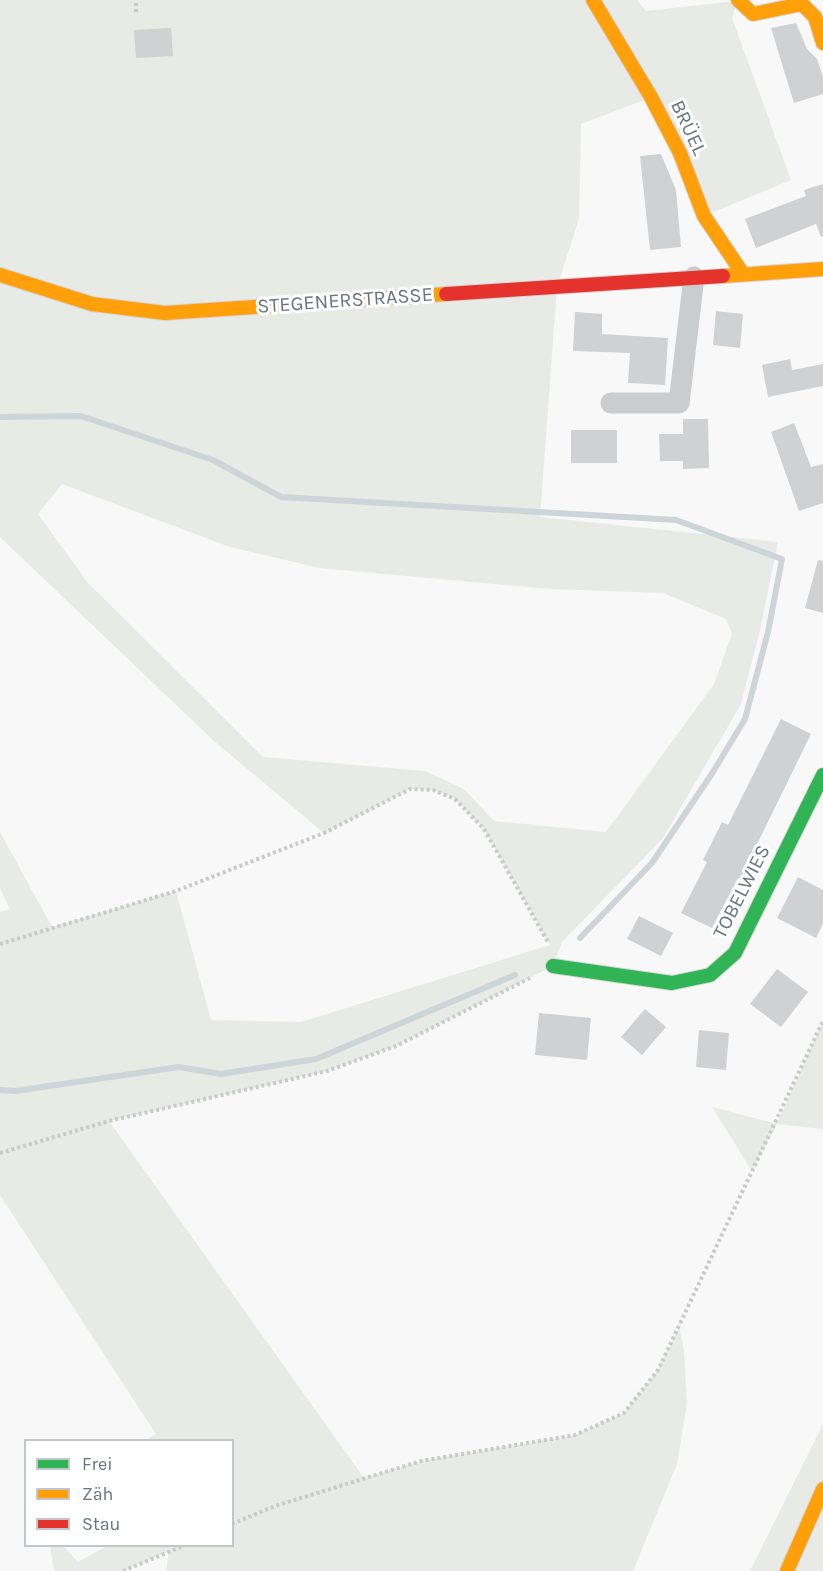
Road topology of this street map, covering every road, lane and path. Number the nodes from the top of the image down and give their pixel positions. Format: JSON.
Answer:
{"nodes":[{"id":1,"x":136,"y":0,"type":"edge"},
{"id":2,"x":593,"y":0,"type":"edge"},
{"id":3,"x":738,"y":0,"type":"edge"},
{"id":4,"x":136,"y":12,"type":"dead end"},
{"id":5,"x":823,"y":43,"type":"edge"},
{"id":6,"x":823,"y":269,"type":"edge"},
{"id":7,"x":743,"y":274,"type":"junction"},
{"id":8,"x":0,"y":275,"type":"edge"},
{"id":9,"x":694,"y":278,"type":"junction"},
{"id":10,"x":611,"y":403,"type":"dead end"},
{"id":11,"x":823,"y":775,"type":"edge"},
{"id":12,"x":0,"y":944,"type":"edge"},
{"id":13,"x":553,"y":966,"type":"junction"},
{"id":14,"x":823,"y":1021,"type":"edge"},
{"id":15,"x":0,"y":1153,"type":"edge"},
{"id":16,"x":823,"y":1489,"type":"edge"},
{"id":17,"x":234,"y":1523,"type":"edge"},
{"id":18,"x":178,"y":1547,"type":"edge"},
{"id":19,"x":123,"y":1571,"type":"edge"},
{"id":20,"x":787,"y":1571,"type":"edge"}],
"edges":[{"from":1,"to":4,"type":"path"},
{"from":2,"to":7,"type":"street","name":"BRÜEL"},
{"from":3,"to":5,"type":"street"},
{"from":6,"to":7,"type":"street","name":"STEGENERSTRASSE"},
{"from":7,"to":9,"type":"street","name":"STEGENERSTRASSE"},
{"from":8,"to":9,"type":"street","name":"STEGENERSTRASSE"},
{"from":9,"to":10,"type":"street"},
{"from":11,"to":13,"type":"street","name":"TOBELWIES"},
{"from":12,"to":13,"type":"path"},
{"from":13,"to":15,"type":"path"},
{"from":14,"to":17,"type":"path"},
{"from":16,"to":20,"type":"street"},
{"from":18,"to":19,"type":"path"}]}
